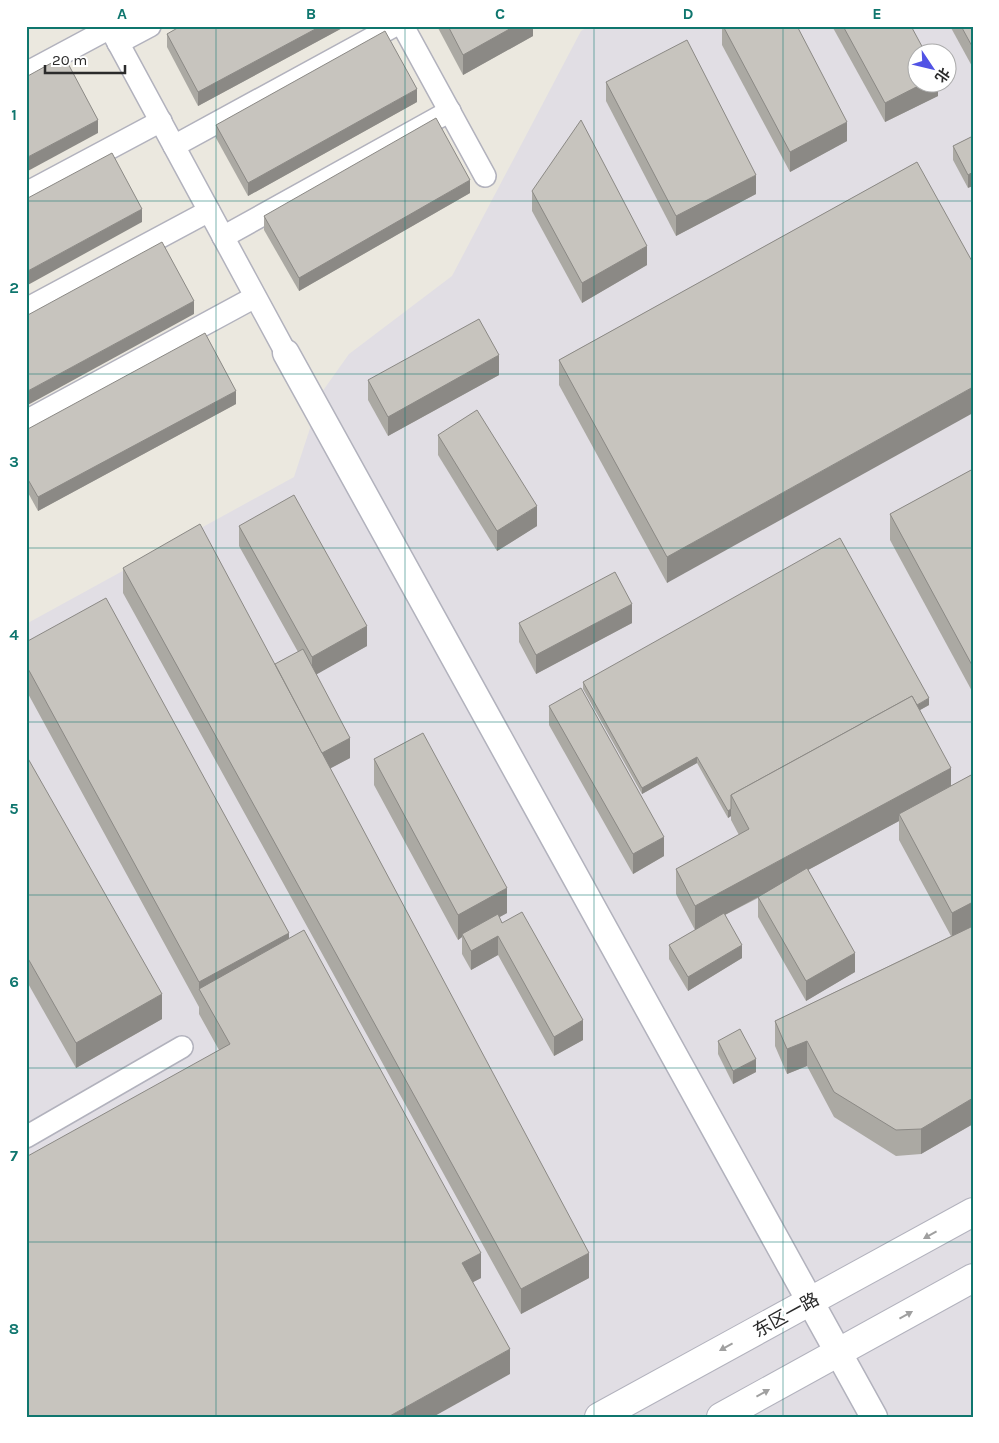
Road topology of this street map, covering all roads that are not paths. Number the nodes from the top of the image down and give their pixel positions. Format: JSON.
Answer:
{"nodes":[{"id":1,"x":150,"y":26,"type":"edge"},
{"id":2,"x":394,"y":26,"type":"edge"},
{"id":3,"x":403,"y":26,"type":"edge"},
{"id":4,"x":113,"y":32,"type":"edge"},
{"id":5,"x":26,"y":73,"type":"edge"},
{"id":6,"x":450,"y":112,"type":"junction"},
{"id":7,"x":161,"y":121,"type":"junction"},
{"id":8,"x":174,"y":146,"type":"junction"},
{"id":9,"x":485,"y":176,"type":"dead end"},
{"id":10,"x":26,"y":193,"type":"edge"},
{"id":11,"x":209,"y":212,"type":"junction"},
{"id":12,"x":223,"y":237,"type":"junction"},
{"id":13,"x":255,"y":297,"type":"junction"},
{"id":14,"x":26,"y":309,"type":"edge"},
{"id":15,"x":286,"y":353,"type":"joint"},
{"id":16,"x":26,"y":421,"type":"edge"},
{"id":17,"x":182,"y":1047,"type":"dead end"},
{"id":18,"x":26,"y":1137,"type":"edge"},
{"id":19,"x":973,"y":1212,"type":"edge"},
{"id":20,"x":973,"y":1278,"type":"edge"},
{"id":21,"x":811,"y":1301,"type":"junction"},
{"id":22,"x":838,"y":1352,"type":"junction"},
{"id":23,"x":599,"y":1417,"type":"edge"},
{"id":24,"x":721,"y":1417,"type":"edge"},
{"id":25,"x":874,"y":1417,"type":"edge"}],
"edges":[{"from":1,"to":4,"type":"street"},
{"from":2,"to":8,"type":"street"},
{"from":3,"to":6,"type":"street"},
{"from":4,"to":5,"type":"street"},
{"from":4,"to":7,"type":"street"},
{"from":6,"to":9,"type":"street"},
{"from":6,"to":12,"type":"street"},
{"from":7,"to":8,"type":"street"},
{"from":7,"to":10,"type":"street"},
{"from":8,"to":11,"type":"street"},
{"from":11,"to":12,"type":"street"},
{"from":11,"to":14,"type":"street"},
{"from":12,"to":13,"type":"street"},
{"from":13,"to":15,"type":"street"},
{"from":13,"to":16,"type":"street"},
{"from":15,"to":21,"type":"street"},
{"from":17,"to":18,"type":"street"},
{"from":19,"to":21,"type":"main road","name":"东区一路","one_way":true},
{"from":22,"to":20,"type":"main road","one_way":true},
{"from":21,"to":22,"type":"street"},
{"from":21,"to":23,"type":"main road","name":"东区一路","one_way":true},
{"from":24,"to":22,"type":"main road","one_way":true},
{"from":22,"to":25,"type":"street"}]}
